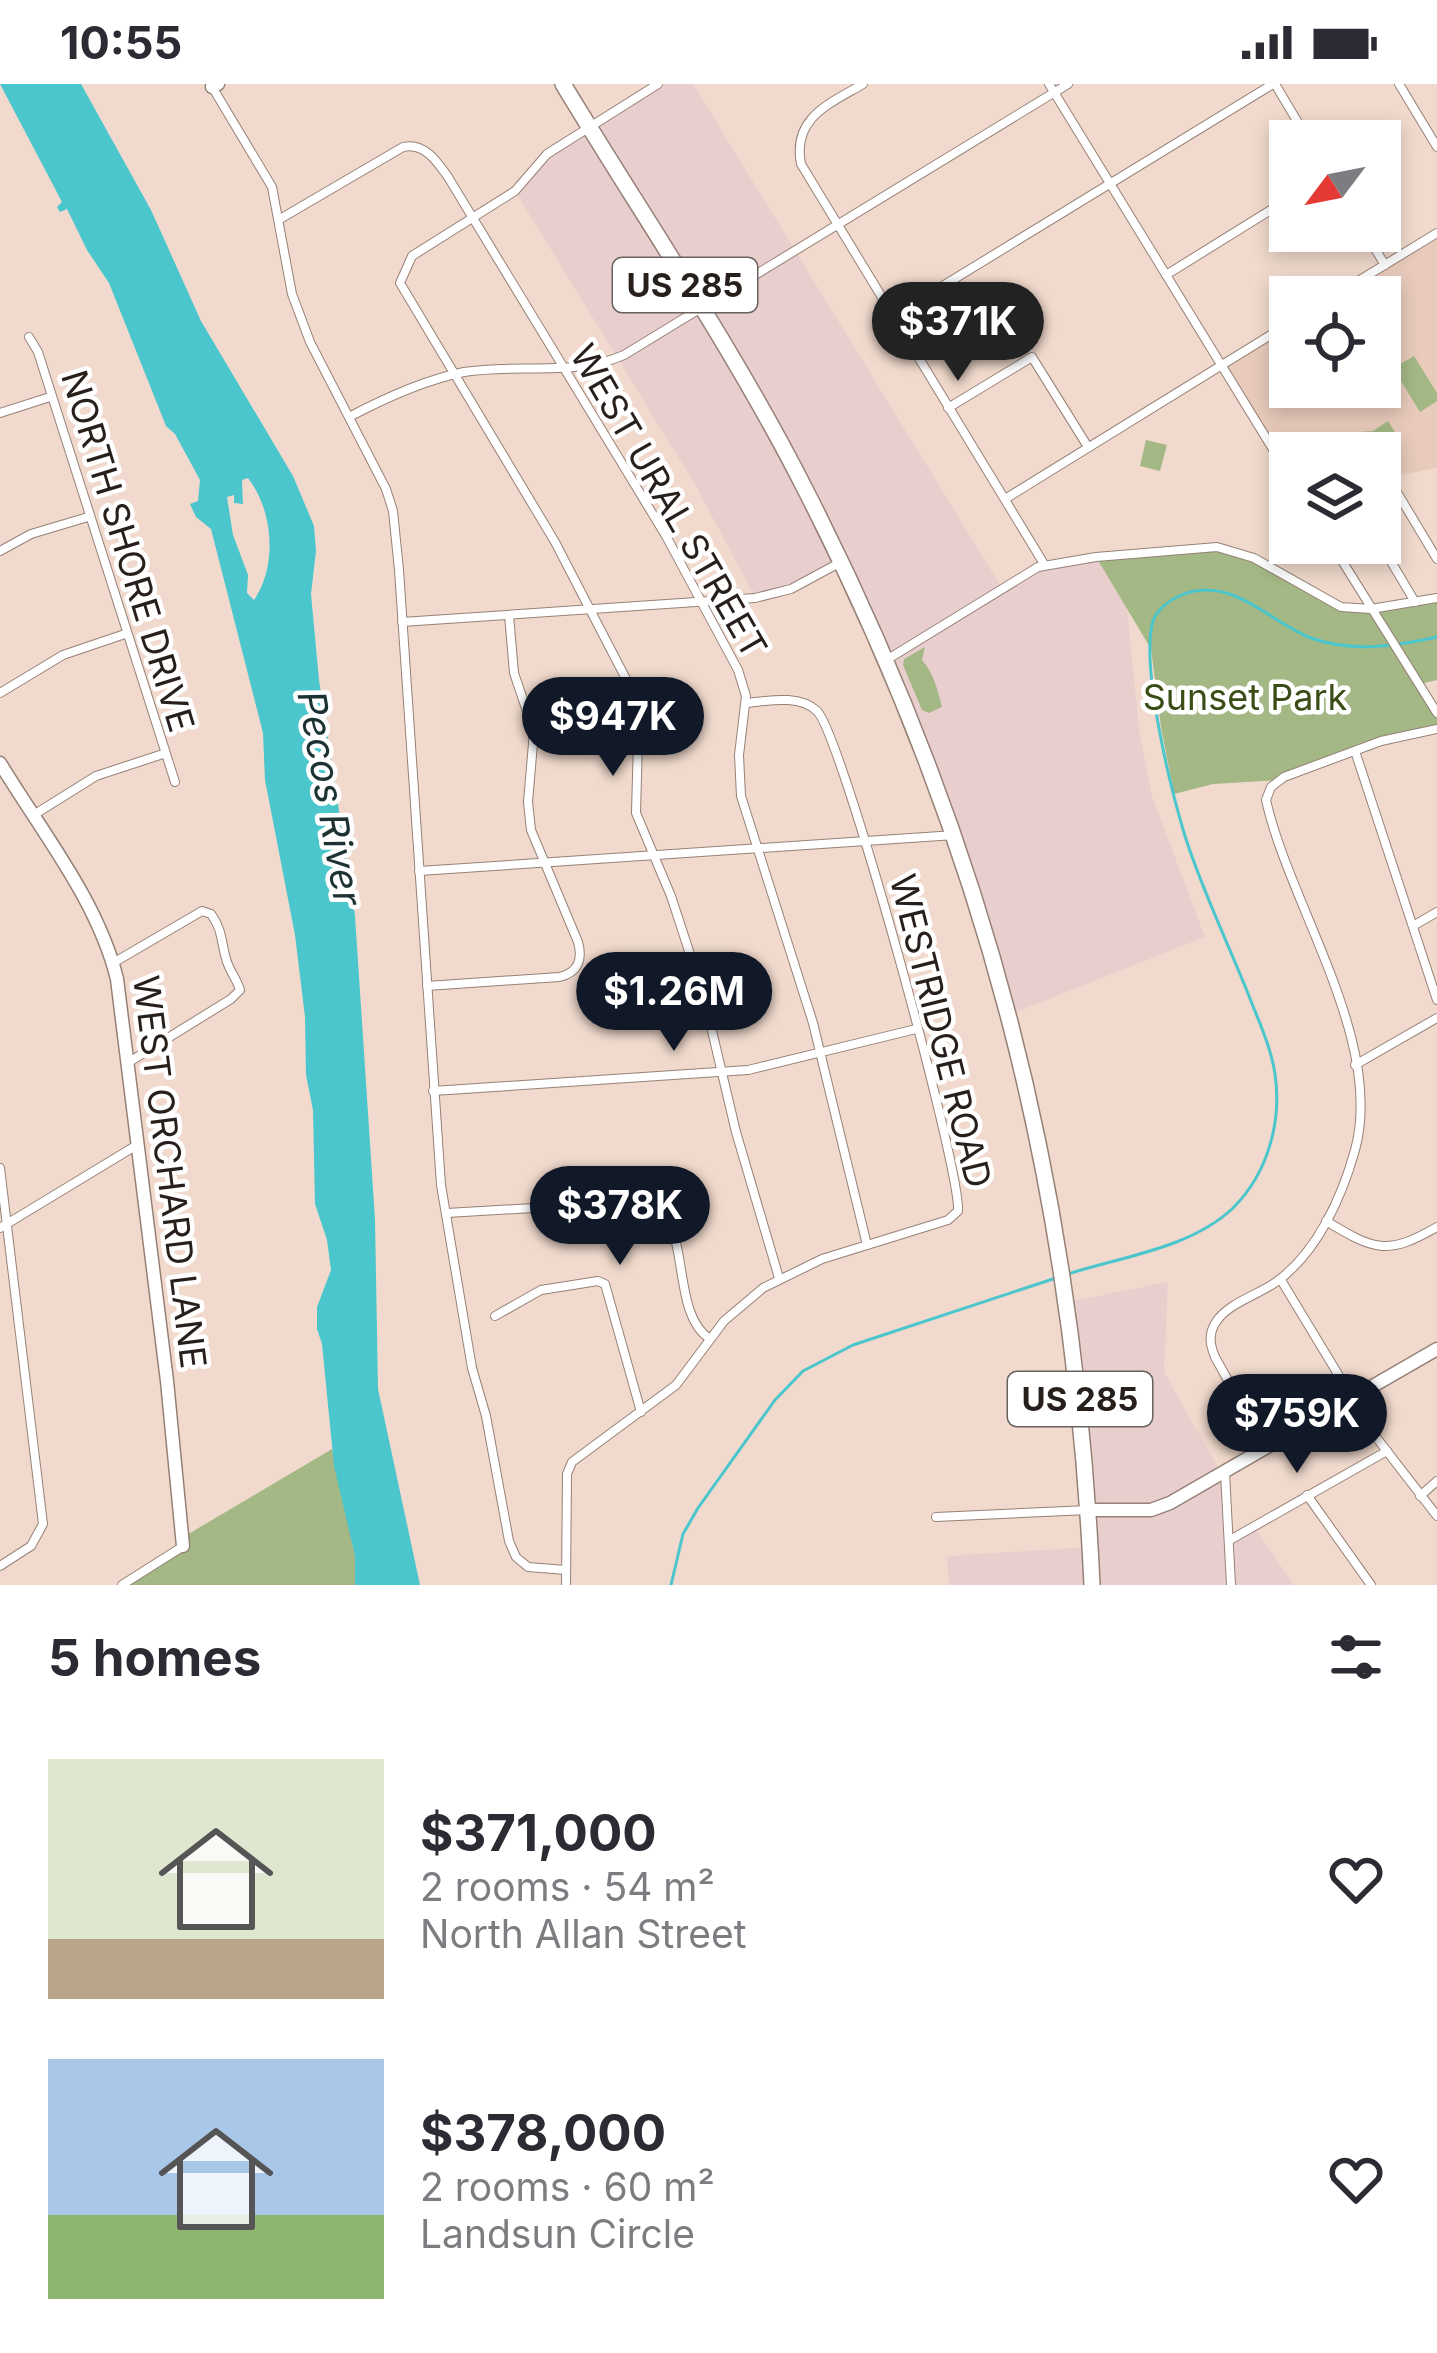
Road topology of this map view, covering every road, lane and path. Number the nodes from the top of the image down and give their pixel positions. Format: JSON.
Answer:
{"nodes":[{"id":1,"x":562,"y":84,"type":"edge"},
{"id":2,"x":658,"y":84,"type":"edge"},
{"id":3,"x":862,"y":84,"type":"edge"},
{"id":4,"x":1069,"y":84,"type":"edge"},
{"id":5,"x":1274,"y":84,"type":"edge"},
{"id":6,"x":1399,"y":84,"type":"edge"},
{"id":7,"x":213,"y":85,"type":"edge"},
{"id":8,"x":1052,"y":88,"type":"edge"},
{"id":9,"x":1296,"y":120,"type":"edge"},
{"id":10,"x":589,"y":127,"type":"junction"},
{"id":11,"x":1437,"y":146,"type":"edge"},
{"id":12,"x":1109,"y":183,"type":"junction"},
{"id":13,"x":1269,"y":211,"type":"edge"},
{"id":14,"x":280,"y":219,"type":"junction"},
{"id":15,"x":472,"y":219,"type":"junction"},
{"id":16,"x":836,"y":226,"type":"junction"},
{"id":17,"x":1437,"y":233,"type":"edge"},
{"id":18,"x":1377,"y":252,"type":"edge"},
{"id":19,"x":1385,"y":265,"type":"junction"},
{"id":20,"x":1166,"y":274,"type":"junction"},
{"id":21,"x":1367,"y":276,"type":"edge"},
{"id":22,"x":700,"y":310,"type":"junction"},
{"id":23,"x":892,"y":316,"type":"junction"},
{"id":24,"x":1269,"y":336,"type":"edge"},
{"id":25,"x":29,"y":337,"type":"dead end"},
{"id":26,"x":1222,"y":365,"type":"junction"},
{"id":27,"x":562,"y":367,"type":"junction"},
{"id":28,"x":454,"y":375,"type":"junction"},
{"id":29,"x":50,"y":397,"type":"junction"},
{"id":30,"x":948,"y":408,"type":"junction"},
{"id":31,"x":0,"y":413,"type":"edge"},
{"id":32,"x":349,"y":417,"type":"junction"},
{"id":33,"x":1269,"y":442,"type":"edge"},
{"id":34,"x":1088,"y":447,"type":"junction"},
{"id":35,"x":1005,"y":499,"type":"junction"},
{"id":36,"x":1401,"y":499,"type":"edge"},
{"id":37,"x":88,"y":517,"type":"junction"},
{"id":38,"x":0,"y":551,"type":"edge"},
{"id":39,"x":1437,"y":559,"type":"edge"},
{"id":40,"x":842,"y":561,"type":"junction"},
{"id":41,"x":1044,"y":564,"type":"junction"},
{"id":42,"x":1344,"y":564,"type":"edge"},
{"id":43,"x":1392,"y":564,"type":"edge"},
{"id":44,"x":1437,"y":598,"type":"edge"},
{"id":45,"x":701,"y":602,"type":"junction"},
{"id":46,"x":1415,"y":602,"type":"junction"},
{"id":47,"x":1371,"y":609,"type":"junction"},
{"id":48,"x":592,"y":610,"type":"junction"},
{"id":49,"x":509,"y":615,"type":"junction"},
{"id":50,"x":402,"y":622,"type":"junction"},
{"id":51,"x":125,"y":634,"type":"junction"},
{"id":52,"x":888,"y":659,"type":"junction"},
{"id":53,"x":0,"y":693,"type":"edge"},
{"id":54,"x":746,"y":703,"type":"junction"},
{"id":55,"x":1437,"y":713,"type":"edge"},
{"id":56,"x":1437,"y":729,"type":"edge"},
{"id":57,"x":1355,"y":751,"type":"junction"},
{"id":58,"x":163,"y":754,"type":"junction"},
{"id":59,"x":0,"y":763,"type":"edge"},
{"id":60,"x":175,"y":782,"type":"dead end"},
{"id":61,"x":32,"y":816,"type":"junction"},
{"id":62,"x":956,"y":835,"type":"junction"},
{"id":63,"x":865,"y":843,"type":"junction"},
{"id":64,"x":759,"y":850,"type":"junction"},
{"id":65,"x":653,"y":856,"type":"junction"},
{"id":66,"x":544,"y":863,"type":"junction"},
{"id":67,"x":419,"y":871,"type":"junction"},
{"id":68,"x":1437,"y":912,"type":"edge"},
{"id":69,"x":1414,"y":926,"type":"junction"},
{"id":70,"x":113,"y":963,"type":"junction"},
{"id":71,"x":427,"y":986,"type":"junction"},
{"id":72,"x":1437,"y":1000,"type":"edge"},
{"id":73,"x":1437,"y":1018,"type":"edge"},
{"id":74,"x":916,"y":1029,"type":"junction"},
{"id":75,"x":820,"y":1054,"type":"junction"},
{"id":76,"x":128,"y":1063,"type":"junction"},
{"id":77,"x":1355,"y":1065,"type":"junction"},
{"id":78,"x":723,"y":1073,"type":"junction"},
{"id":79,"x":433,"y":1091,"type":"junction"},
{"id":80,"x":139,"y":1144,"type":"junction"},
{"id":81,"x":0,"y":1168,"type":"edge"},
{"id":82,"x":447,"y":1213,"type":"junction"},
{"id":83,"x":1326,"y":1221,"type":"junction"},
{"id":84,"x":3,"y":1226,"type":"edge"},
{"id":85,"x":1437,"y":1227,"type":"edge"},
{"id":86,"x":867,"y":1245,"type":"junction"},
{"id":87,"x":778,"y":1278,"type":"junction"},
{"id":88,"x":1281,"y":1280,"type":"junction"},
{"id":89,"x":495,"y":1316,"type":"dead end"},
{"id":90,"x":710,"y":1339,"type":"junction"},
{"id":91,"x":1437,"y":1349,"type":"edge"},
{"id":92,"x":1352,"y":1398,"type":"junction"},
{"id":93,"x":640,"y":1412,"type":"junction"},
{"id":94,"x":1265,"y":1447,"type":"junction"},
{"id":95,"x":1387,"y":1451,"type":"junction"},
{"id":96,"x":1225,"y":1471,"type":"junction"},
{"id":97,"x":1437,"y":1481,"type":"edge"},
{"id":98,"x":1307,"y":1495,"type":"junction"},
{"id":99,"x":1420,"y":1496,"type":"junction"},
{"id":100,"x":1089,"y":1510,"type":"junction"},
{"id":101,"x":1437,"y":1516,"type":"edge"},
{"id":102,"x":936,"y":1517,"type":"dead end"},
{"id":103,"x":1230,"y":1540,"type":"junction"},
{"id":104,"x":183,"y":1546,"type":"joint"},
{"id":105,"x":0,"y":1566,"type":"edge"},
{"id":106,"x":566,"y":1570,"type":"junction"},
{"id":107,"x":122,"y":1585,"type":"edge"},
{"id":108,"x":566,"y":1585,"type":"edge"},
{"id":109,"x":1092,"y":1585,"type":"edge"},
{"id":110,"x":1231,"y":1585,"type":"edge"},
{"id":111,"x":1371,"y":1585,"type":"edge"}],
"edges":[{"from":1,"to":10,"type":"highway","number":"US 285"},
{"from":2,"to":10,"type":"street"},
{"from":3,"to":16,"type":"street"},
{"from":4,"to":8,"type":"street"},
{"from":5,"to":9,"type":"street"},
{"from":5,"to":12,"type":"street"},
{"from":6,"to":11,"type":"street"},
{"from":7,"to":14,"type":"street"},
{"from":8,"to":12,"type":"street"},
{"from":8,"to":16,"type":"street"},
{"from":10,"to":15,"type":"street"},
{"from":10,"to":22,"type":"highway","number":"US 285"},
{"from":12,"to":20,"type":"street"},
{"from":12,"to":23,"type":"street"},
{"from":13,"to":20,"type":"street"},
{"from":14,"to":15,"type":"street","name":"WEST URAL STREET"},
{"from":14,"to":32,"type":"street"},
{"from":15,"to":27,"type":"street","name":"WEST URAL STREET"},
{"from":15,"to":28,"type":"street"},
{"from":16,"to":22,"type":"street"},
{"from":16,"to":23,"type":"street"},
{"from":17,"to":19,"type":"street"},
{"from":18,"to":19,"type":"street"},
{"from":19,"to":21,"type":"street"},
{"from":20,"to":26,"type":"street"},
{"from":22,"to":27,"type":"street"},
{"from":22,"to":40,"type":"highway","number":"US 285"},
{"from":23,"to":30,"type":"street"},
{"from":24,"to":26,"type":"street"},
{"from":25,"to":29,"type":"street","name":"NORTH SHORE DRIVE"},
{"from":26,"to":33,"type":"street"},
{"from":26,"to":34,"type":"street"},
{"from":27,"to":28,"type":"street"},
{"from":27,"to":45,"type":"street","name":"WEST URAL STREET"},
{"from":28,"to":32,"type":"street"},
{"from":28,"to":48,"type":"street"},
{"from":29,"to":31,"type":"street"},
{"from":29,"to":37,"type":"street","name":"NORTH SHORE DRIVE"},
{"from":30,"to":34,"type":"street"},
{"from":30,"to":35,"type":"street"},
{"from":32,"to":50,"type":"street"},
{"from":34,"to":35,"type":"street"},
{"from":35,"to":41,"type":"street"},
{"from":36,"to":39,"type":"street"},
{"from":37,"to":38,"type":"street"},
{"from":37,"to":51,"type":"street","name":"NORTH SHORE DRIVE"},
{"from":40,"to":45,"type":"street"},
{"from":40,"to":52,"type":"highway","number":"US 285"},
{"from":41,"to":47,"type":"street"},
{"from":41,"to":52,"type":"street"},
{"from":42,"to":47,"type":"street"},
{"from":43,"to":46,"type":"street"},
{"from":44,"to":46,"type":"street"},
{"from":45,"to":48,"type":"street"},
{"from":45,"to":54,"type":"street","name":"WEST URAL STREET"},
{"from":46,"to":47,"type":"street"},
{"from":47,"to":55,"type":"street"},
{"from":48,"to":49,"type":"street"},
{"from":48,"to":65,"type":"street"},
{"from":49,"to":50,"type":"street"},
{"from":49,"to":66,"type":"street"},
{"from":50,"to":67,"type":"street"},
{"from":51,"to":53,"type":"street"},
{"from":51,"to":58,"type":"street","name":"NORTH SHORE DRIVE"},
{"from":52,"to":62,"type":"highway","number":"US 285"},
{"from":54,"to":63,"type":"street","name":"WESTRIDGE ROAD"},
{"from":54,"to":64,"type":"street","name":"WEST URAL STREET"},
{"from":56,"to":57,"type":"street"},
{"from":57,"to":69,"type":"street"},
{"from":57,"to":77,"type":"street"},
{"from":58,"to":60,"type":"street","name":"NORTH SHORE DRIVE"},
{"from":58,"to":61,"type":"street"},
{"from":59,"to":61,"type":"street","name":"WEST ORCHARD LANE"},
{"from":61,"to":70,"type":"street","name":"WEST ORCHARD LANE"},
{"from":62,"to":63,"type":"street"},
{"from":62,"to":100,"type":"highway","number":"US 285"},
{"from":63,"to":64,"type":"street"},
{"from":63,"to":74,"type":"street","name":"WESTRIDGE ROAD"},
{"from":64,"to":65,"type":"street"},
{"from":64,"to":75,"type":"street","name":"WEST URAL STREET"},
{"from":65,"to":66,"type":"street"},
{"from":65,"to":78,"type":"street"},
{"from":66,"to":67,"type":"street"},
{"from":66,"to":71,"type":"street"},
{"from":67,"to":71,"type":"street"},
{"from":68,"to":69,"type":"street"},
{"from":69,"to":72,"type":"street"},
{"from":70,"to":76,"type":"street","name":"WEST ORCHARD LANE"},
{"from":70,"to":76,"type":"street"},
{"from":71,"to":79,"type":"street"},
{"from":73,"to":77,"type":"street"},
{"from":74,"to":75,"type":"street"},
{"from":74,"to":86,"type":"street","name":"WESTRIDGE ROAD"},
{"from":75,"to":78,"type":"street"},
{"from":75,"to":86,"type":"street","name":"WEST URAL STREET"},
{"from":76,"to":80,"type":"street","name":"WEST ORCHARD LANE"},
{"from":77,"to":83,"type":"street"},
{"from":78,"to":79,"type":"street"},
{"from":78,"to":87,"type":"street"},
{"from":79,"to":82,"type":"street"},
{"from":80,"to":84,"type":"street"},
{"from":80,"to":104,"type":"street","name":"WEST ORCHARD LANE"},
{"from":81,"to":84,"type":"street"},
{"from":82,"to":90,"type":"street"},
{"from":82,"to":106,"type":"street"},
{"from":83,"to":85,"type":"street"},
{"from":83,"to":88,"type":"street"},
{"from":84,"to":105,"type":"street"},
{"from":86,"to":87,"type":"street","name":"WESTRIDGE ROAD"},
{"from":87,"to":90,"type":"street","name":"WESTRIDGE ROAD"},
{"from":88,"to":92,"type":"street"},
{"from":88,"to":94,"type":"street"},
{"from":89,"to":93,"type":"street"},
{"from":90,"to":93,"type":"street","name":"WESTRIDGE ROAD"},
{"from":91,"to":92,"type":"street"},
{"from":92,"to":94,"type":"street"},
{"from":92,"to":95,"type":"street"},
{"from":93,"to":106,"type":"street","name":"WESTRIDGE ROAD"},
{"from":94,"to":96,"type":"street"},
{"from":95,"to":98,"type":"street"},
{"from":95,"to":99,"type":"street"},
{"from":96,"to":100,"type":"street"},
{"from":96,"to":103,"type":"street"},
{"from":97,"to":99,"type":"street"},
{"from":98,"to":103,"type":"street"},
{"from":98,"to":111,"type":"street"},
{"from":99,"to":101,"type":"street"},
{"from":100,"to":102,"type":"street"},
{"from":100,"to":109,"type":"highway","number":"US 285"},
{"from":103,"to":110,"type":"street"},
{"from":104,"to":107,"type":"street"},
{"from":106,"to":108,"type":"street","name":"WESTRIDGE ROAD"}]}
